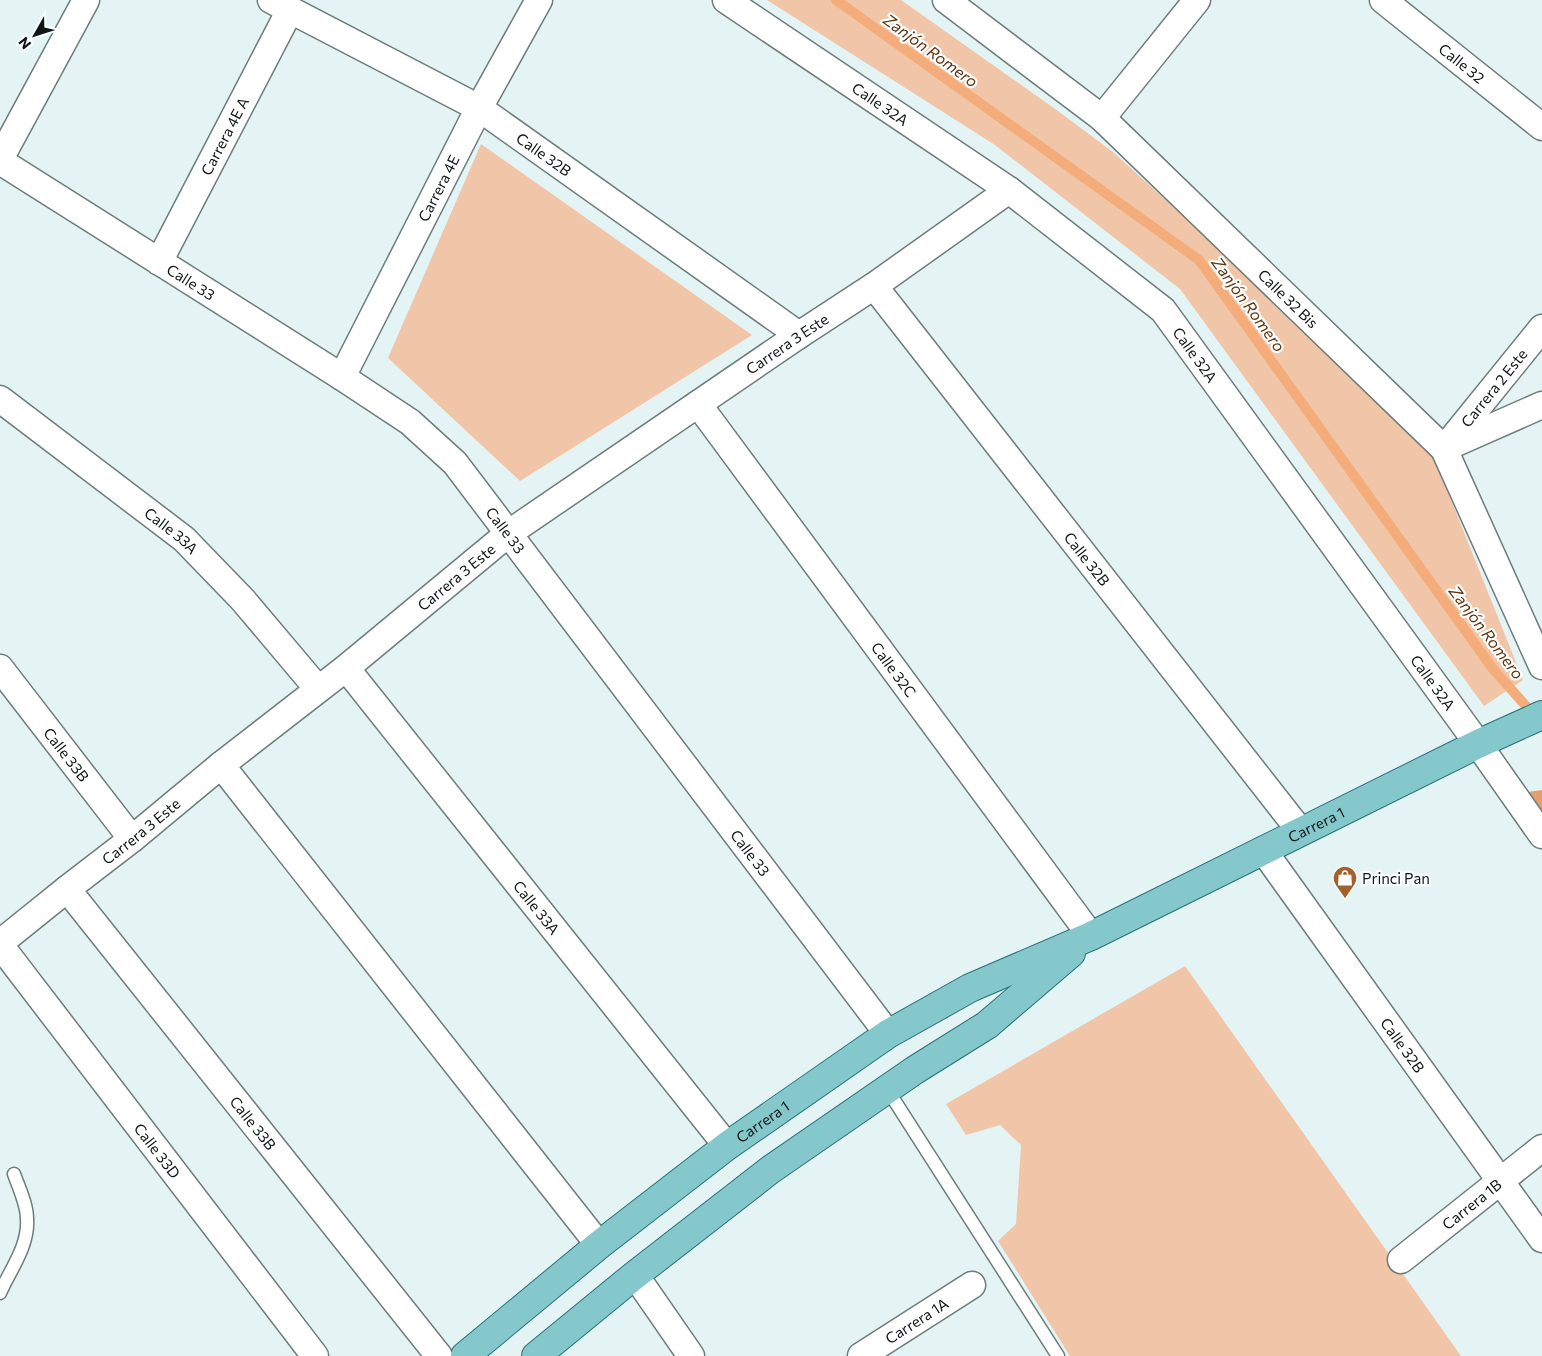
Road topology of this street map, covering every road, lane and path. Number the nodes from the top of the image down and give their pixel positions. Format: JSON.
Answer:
{"nodes":[{"id":1,"x":86,"y":0,"type":"edge"},
{"id":2,"x":539,"y":0,"type":"edge"},
{"id":3,"x":726,"y":0,"type":"edge"},
{"id":4,"x":946,"y":0,"type":"edge"},
{"id":5,"x":1197,"y":0,"type":"edge"},
{"id":6,"x":1383,"y":0,"type":"edge"},
{"id":7,"x":280,"y":5,"type":"edge"},
{"id":8,"x":479,"y":108,"type":"junction"},
{"id":9,"x":1102,"y":118,"type":"junction"},
{"id":10,"x":1542,"y":127,"type":"edge"},
{"id":11,"x":0,"y":160,"type":"edge"},
{"id":12,"x":1009,"y":190,"type":"junction"},
{"id":13,"x":159,"y":262,"type":"junction"},
{"id":14,"x":874,"y":286,"type":"junction"},
{"id":15,"x":1542,"y":328,"type":"edge"},
{"id":16,"x":799,"y":335,"type":"junction"},
{"id":17,"x":342,"y":377,"type":"junction"},
{"id":18,"x":0,"y":399,"type":"edge"},
{"id":19,"x":698,"y":404,"type":"junction"},
{"id":20,"x":1542,"y":405,"type":"edge"},
{"id":21,"x":1444,"y":448,"type":"junction"},
{"id":22,"x":509,"y":533,"type":"junction"},
{"id":23,"x":1542,"y":666,"type":"edge"},
{"id":24,"x":0,"y":668,"type":"edge"},
{"id":25,"x":346,"y":668,"type":"junction"},
{"id":26,"x":318,"y":689,"type":"junction"},
{"id":27,"x":1542,"y":715,"type":"edge"},
{"id":28,"x":1480,"y":744,"type":"junction"},
{"id":29,"x":222,"y":765,"type":"junction"},
{"id":30,"x":1301,"y":832,"type":"junction"},
{"id":31,"x":1542,"y":835,"type":"edge"},
{"id":32,"x":132,"y":839,"type":"junction"},
{"id":33,"x":1263,"y":850,"type":"junction"},
{"id":34,"x":67,"y":889,"type":"junction"},
{"id":35,"x":1091,"y":936,"type":"junction"},
{"id":36,"x":0,"y":944,"type":"edge"},
{"id":37,"x":888,"y":1034,"type":"junction"},
{"id":38,"x":887,"y":1089,"type":"junction"},
{"id":39,"x":727,"y":1146,"type":"junction"},
{"id":40,"x":1542,"y":1148,"type":"edge"},
{"id":41,"x":14,"y":1174,"type":"dead end"},
{"id":42,"x":1500,"y":1180,"type":"junction"},
{"id":43,"x":1542,"y":1239,"type":"edge"},
{"id":44,"x":599,"y":1245,"type":"junction"},
{"id":45,"x":1401,"y":1260,"type":"dead end"},
{"id":46,"x":634,"y":1275,"type":"junction"},
{"id":47,"x":972,"y":1285,"type":"dead end"},
{"id":48,"x":0,"y":1293,"type":"edge"},
{"id":49,"x":315,"y":1356,"type":"edge"},
{"id":50,"x":439,"y":1356,"type":"edge"},
{"id":51,"x":464,"y":1356,"type":"edge"},
{"id":52,"x":536,"y":1356,"type":"edge"},
{"id":53,"x":691,"y":1356,"type":"edge"},
{"id":54,"x":861,"y":1356,"type":"edge"},
{"id":55,"x":1058,"y":1356,"type":"edge"}],
"edges":[{"from":1,"to":11,"type":"street"},
{"from":2,"to":8,"type":"street","name":"Carrera 4E"},
{"from":3,"to":12,"type":"street","name":"Calle 32A"},
{"from":4,"to":9,"type":"street","name":"Calle 32 Bis"},
{"from":5,"to":9,"type":"street"},
{"from":6,"to":10,"type":"street","name":"Calle 32"},
{"from":7,"to":8,"type":"street","name":"Calle 32B"},
{"from":7,"to":13,"type":"street","name":"Carrera 4E A"},
{"from":8,"to":16,"type":"street","name":"Calle 32B"},
{"from":8,"to":17,"type":"street","name":"Carrera 4E"},
{"from":9,"to":21,"type":"street","name":"Calle 32 Bis"},
{"from":11,"to":13,"type":"street","name":"Calle 33"},
{"from":12,"to":14,"type":"street","name":"Carrera 3 Este"},
{"from":12,"to":28,"type":"street","name":"Calle 32A"},
{"from":13,"to":17,"type":"street","name":"Calle 33"},
{"from":14,"to":16,"type":"street","name":"Carrera 3 Este"},
{"from":14,"to":30,"type":"street","name":"Calle 32B"},
{"from":15,"to":21,"type":"street","name":"Carrera 2 Este"},
{"from":16,"to":19,"type":"street","name":"Carrera 3 Este"},
{"from":17,"to":22,"type":"street","name":"Calle 33"},
{"from":18,"to":26,"type":"street","name":"Calle 33A"},
{"from":19,"to":22,"type":"street","name":"Carrera 3 Este"},
{"from":19,"to":35,"type":"street","name":"Calle 32C"},
{"from":20,"to":21,"type":"street"},
{"from":21,"to":23,"type":"street","name":"Calle 32 Bis"},
{"from":22,"to":25,"type":"street","name":"Carrera 3 Este"},
{"from":22,"to":37,"type":"street","name":"Calle 33"},
{"from":24,"to":32,"type":"street","name":"Calle 33B"},
{"from":25,"to":26,"type":"street","name":"Carrera 3 Este"},
{"from":25,"to":39,"type":"street","name":"Calle 33A"},
{"from":26,"to":29,"type":"street","name":"Carrera 3 Este"},
{"from":27,"to":28,"type":"main road","name":"Carrera 1"},
{"from":28,"to":30,"type":"main road","name":"Carrera 1"},
{"from":28,"to":31,"type":"street","name":"Calle 32A"},
{"from":29,"to":32,"type":"street","name":"Carrera 3 Este"},
{"from":29,"to":44,"type":"street"},
{"from":30,"to":33,"type":"main road","name":"Carrera 1"},
{"from":32,"to":34,"type":"street","name":"Carrera 3 Este"},
{"from":33,"to":35,"type":"main road","name":"Carrera 1"},
{"from":33,"to":42,"type":"street","name":"Calle 32B"},
{"from":34,"to":36,"type":"street","name":"Carrera 3 Este"},
{"from":34,"to":50,"type":"street","name":"Calle 33B"},
{"from":35,"to":37,"type":"main road","name":"Carrera 1"},
{"from":35,"to":38,"type":"main road","name":"Carrera 1"},
{"from":36,"to":49,"type":"street","name":"Calle 33D"},
{"from":37,"to":39,"type":"main road","name":"Carrera 1"},
{"from":38,"to":46,"type":"main road","name":"Carrera 1"},
{"from":38,"to":55,"type":"lane"},
{"from":39,"to":44,"type":"main road","name":"Carrera 1"},
{"from":40,"to":42,"type":"street","name":"Carrera 1B"},
{"from":41,"to":48,"type":"lane"},
{"from":42,"to":43,"type":"street","name":"Calle 32B"},
{"from":42,"to":45,"type":"street","name":"Carrera 1B"},
{"from":44,"to":51,"type":"main road","name":"Carrera 1"},
{"from":46,"to":52,"type":"main road","name":"Carrera 1"},
{"from":46,"to":53,"type":"street"},
{"from":47,"to":54,"type":"street","name":"Carrera 1A"}]}
